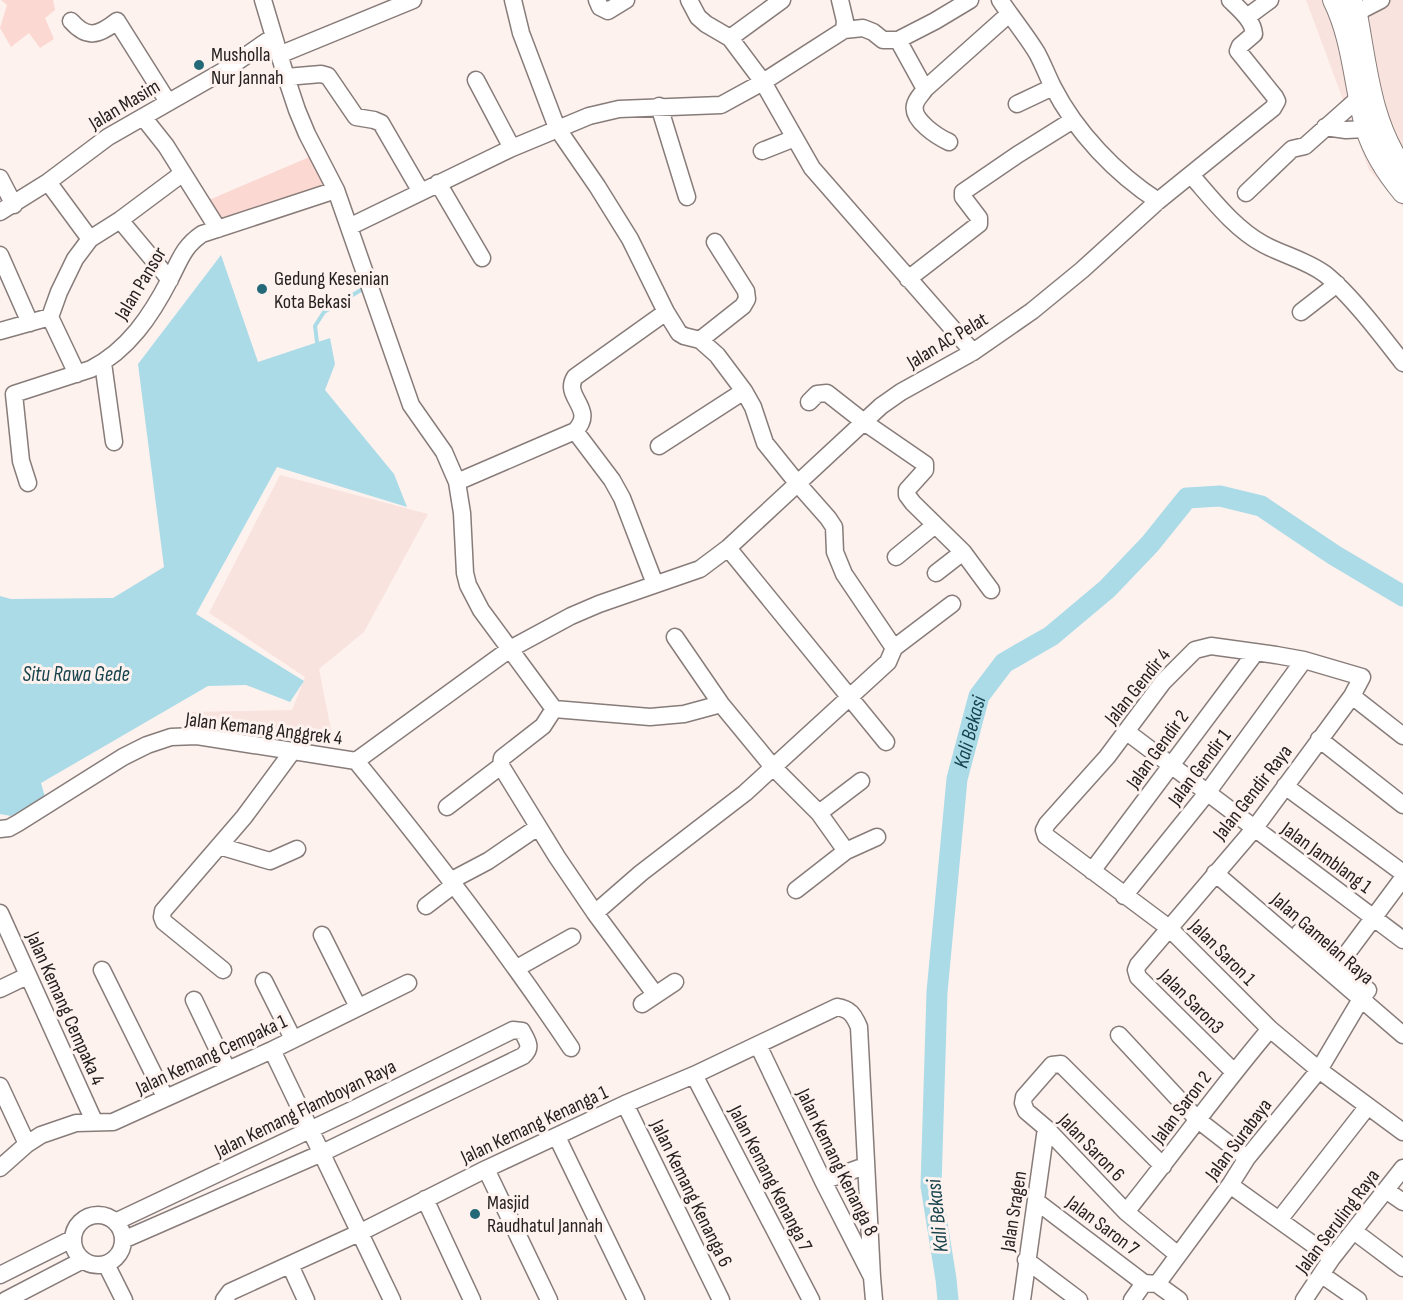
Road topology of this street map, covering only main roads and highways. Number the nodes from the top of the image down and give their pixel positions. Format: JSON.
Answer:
{"nodes":[{"id":1,"x":1333,"y":0,"type":"edge"},
{"id":2,"x":1350,"y":11,"type":"edge"},
{"id":3,"x":1403,"y":168,"type":"edge"},
{"id":4,"x":1403,"y":193,"type":"edge"}],
"edges":[{"from":1,"to":2,"type":"main road"},
{"from":2,"to":3,"type":"main road"},
{"from":2,"to":4,"type":"main road"}]}
